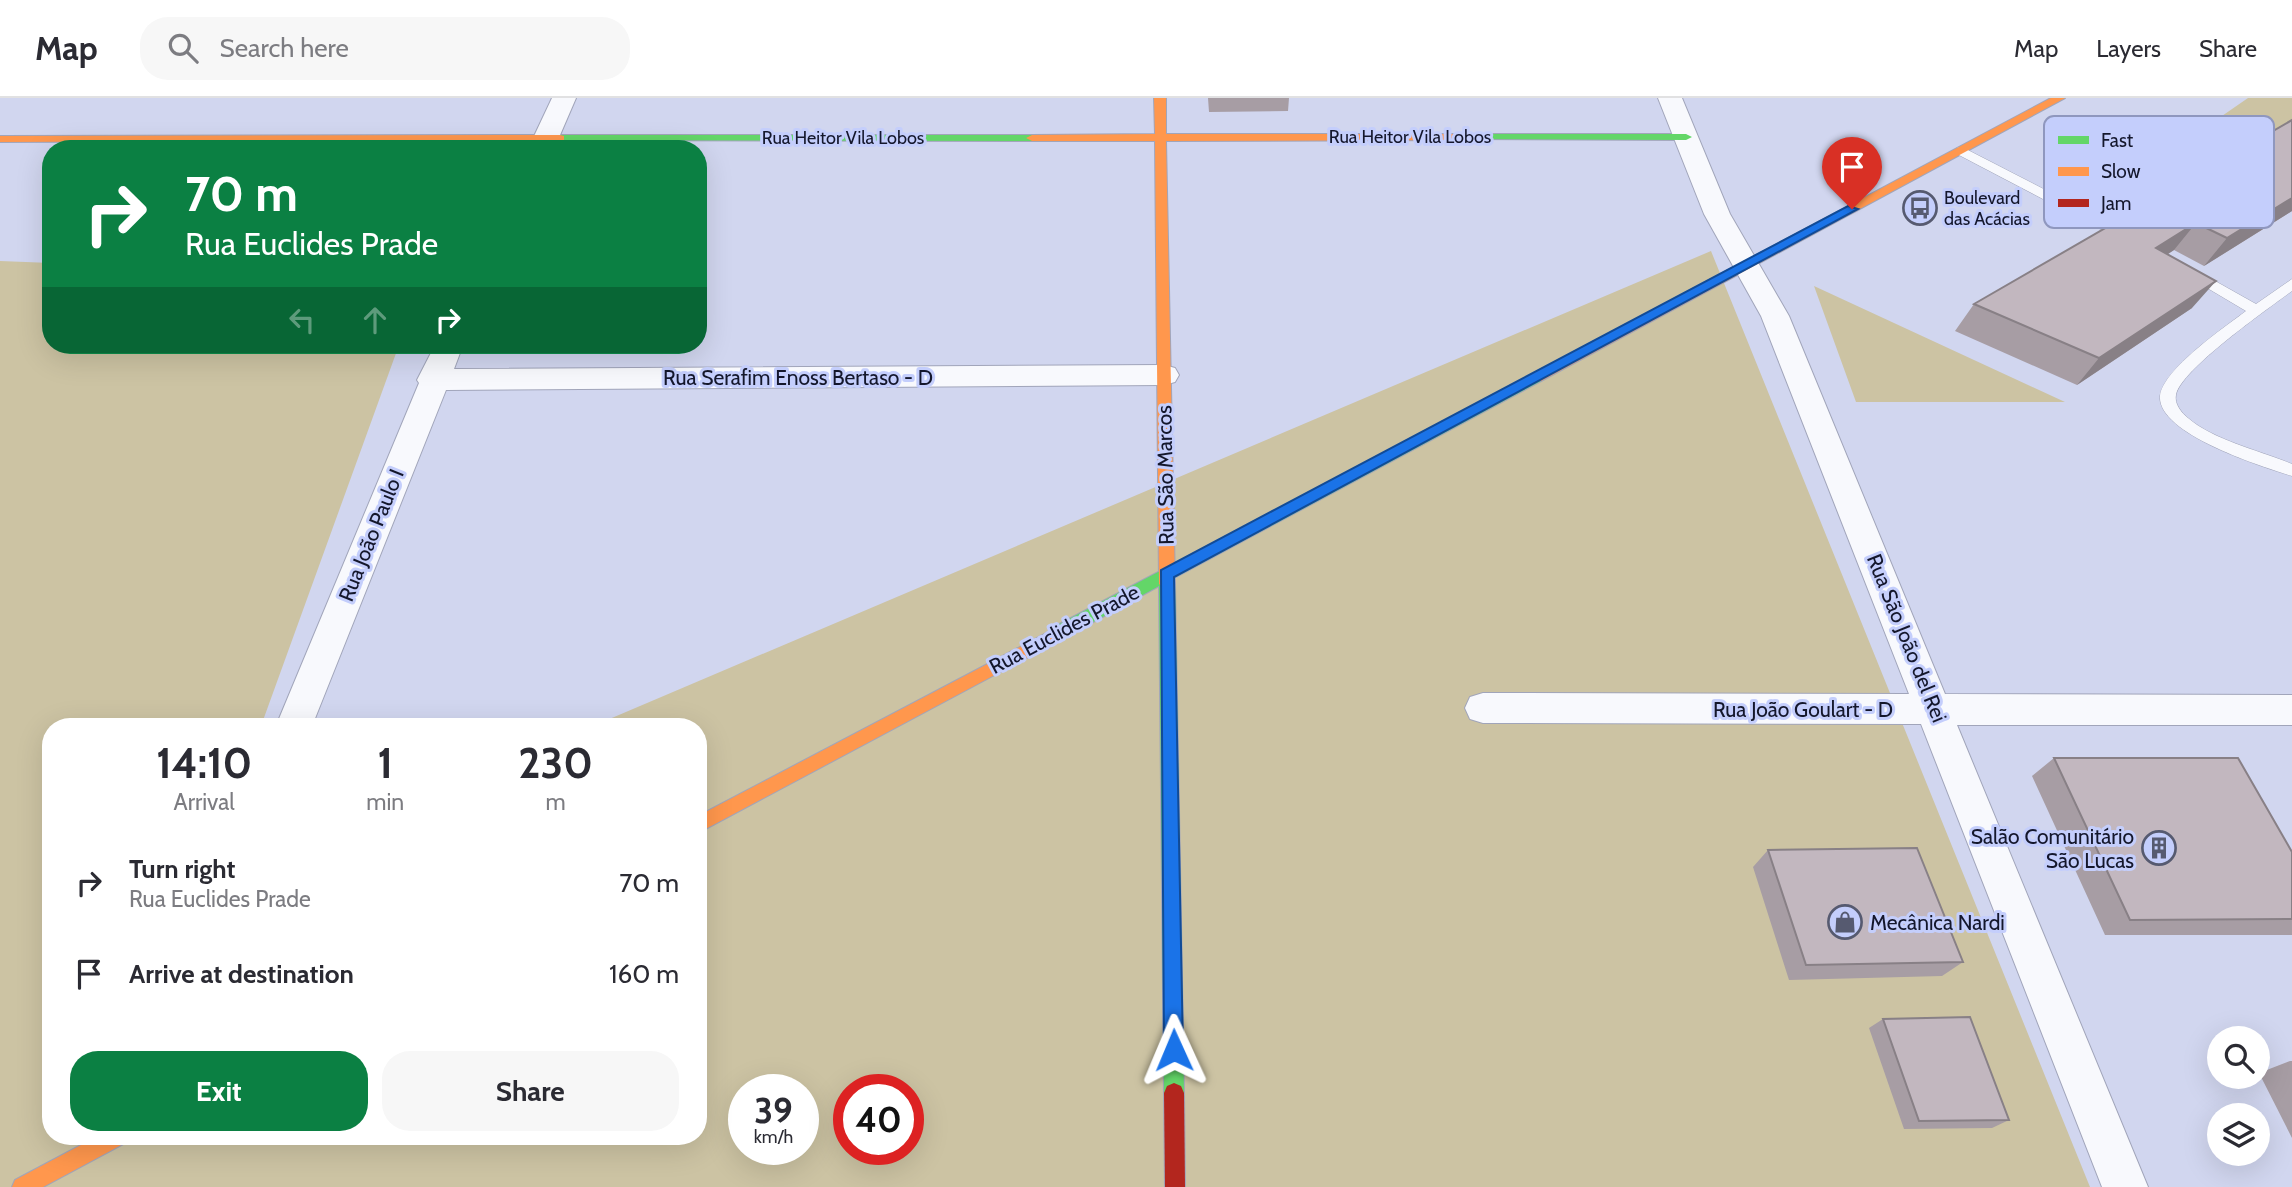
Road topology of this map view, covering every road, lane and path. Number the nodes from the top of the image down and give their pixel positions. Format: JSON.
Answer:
{"nodes":[{"id":1,"x":565,"y":98,"type":"edge"},
{"id":2,"x":1160,"y":98,"type":"edge"},
{"id":3,"x":1670,"y":98,"type":"edge"},
{"id":4,"x":2059,"y":98,"type":"edge"},
{"id":5,"x":1686,"y":137,"type":"junction"},
{"id":6,"x":1160,"y":138,"type":"junction"},
{"id":7,"x":0,"y":139,"type":"edge"},
{"id":8,"x":109,"y":140,"type":"edge"},
{"id":9,"x":545,"y":140,"type":"edge"},
{"id":10,"x":707,"y":142,"type":"edge"},
{"id":11,"x":1962,"y":151,"type":"junction"},
{"id":12,"x":2044,"y":194,"type":"edge"},
{"id":13,"x":2109,"y":228,"type":"edge"},
{"id":14,"x":2141,"y":245,"type":"edge"},
{"id":15,"x":2176,"y":264,"type":"edge"},
{"id":16,"x":1748,"y":265,"type":"junction"},
{"id":17,"x":2292,"y":284,"type":"edge"},
{"id":18,"x":2256,"y":310,"type":"junction"},
{"id":19,"x":445,"y":354,"type":"edge"},
{"id":20,"x":1164,"y":375,"type":"junction"},
{"id":21,"x":432,"y":380,"type":"junction"},
{"id":22,"x":2292,"y":470,"type":"edge"},
{"id":23,"x":1166,"y":574,"type":"junction"},
{"id":24,"x":1483,"y":708,"type":"dead end"},
{"id":25,"x":1936,"y":709,"type":"junction"},
{"id":26,"x":2292,"y":709,"type":"edge"},
{"id":27,"x":297,"y":718,"type":"edge"},
{"id":28,"x":707,"y":820,"type":"edge"},
{"id":29,"x":101,"y":1145,"type":"edge"},
{"id":30,"x":22,"y":1187,"type":"edge"},
{"id":31,"x":1175,"y":1187,"type":"edge"},
{"id":32,"x":2125,"y":1187,"type":"edge"}],
"edges":[{"from":1,"to":9,"type":"street"},
{"from":2,"to":6,"type":"street","name":"Rua São Marcos"},
{"from":3,"to":5,"type":"street","name":"Rua São João del Rei"},
{"from":4,"to":11,"type":"street","name":"Rua Euclides Prade"},
{"from":5,"to":6,"type":"street","name":"Rua Heitor Vila Lobos"},
{"from":5,"to":16,"type":"street","name":"Rua São João del Rei"},
{"from":6,"to":10,"type":"street","name":"Rua Heitor Vila Lobos"},
{"from":6,"to":20,"type":"street","name":"Rua São Marcos"},
{"from":7,"to":8,"type":"street","name":"Rua Heitor Vila Lobos"},
{"from":11,"to":12,"type":"lane"},
{"from":11,"to":16,"type":"street","name":"Rua Euclides Prade"},
{"from":13,"to":14,"type":"lane"},
{"from":15,"to":18,"type":"lane"},
{"from":16,"to":23,"type":"street","name":"Rua Euclides Prade"},
{"from":16,"to":25,"type":"street","name":"Rua São João del Rei"},
{"from":17,"to":18,"type":"lane"},
{"from":18,"to":22,"type":"lane"},
{"from":19,"to":21,"type":"street","name":"Rua João Paulo I"},
{"from":20,"to":21,"type":"street","name":"Rua Serafim Enoss Bertaso - D"},
{"from":20,"to":23,"type":"street","name":"Rua São Marcos"},
{"from":21,"to":27,"type":"street","name":"Rua João Paulo I"},
{"from":23,"to":28,"type":"street","name":"Rua Euclides Prade"},
{"from":23,"to":31,"type":"street","name":"Rua São Marcos"},
{"from":24,"to":25,"type":"street","name":"Rua João Goulart - D"},
{"from":25,"to":26,"type":"street","name":"Rua João Goulart - D"},
{"from":25,"to":32,"type":"street","name":"Rua São João del Rei"},
{"from":29,"to":30,"type":"street"}]}
